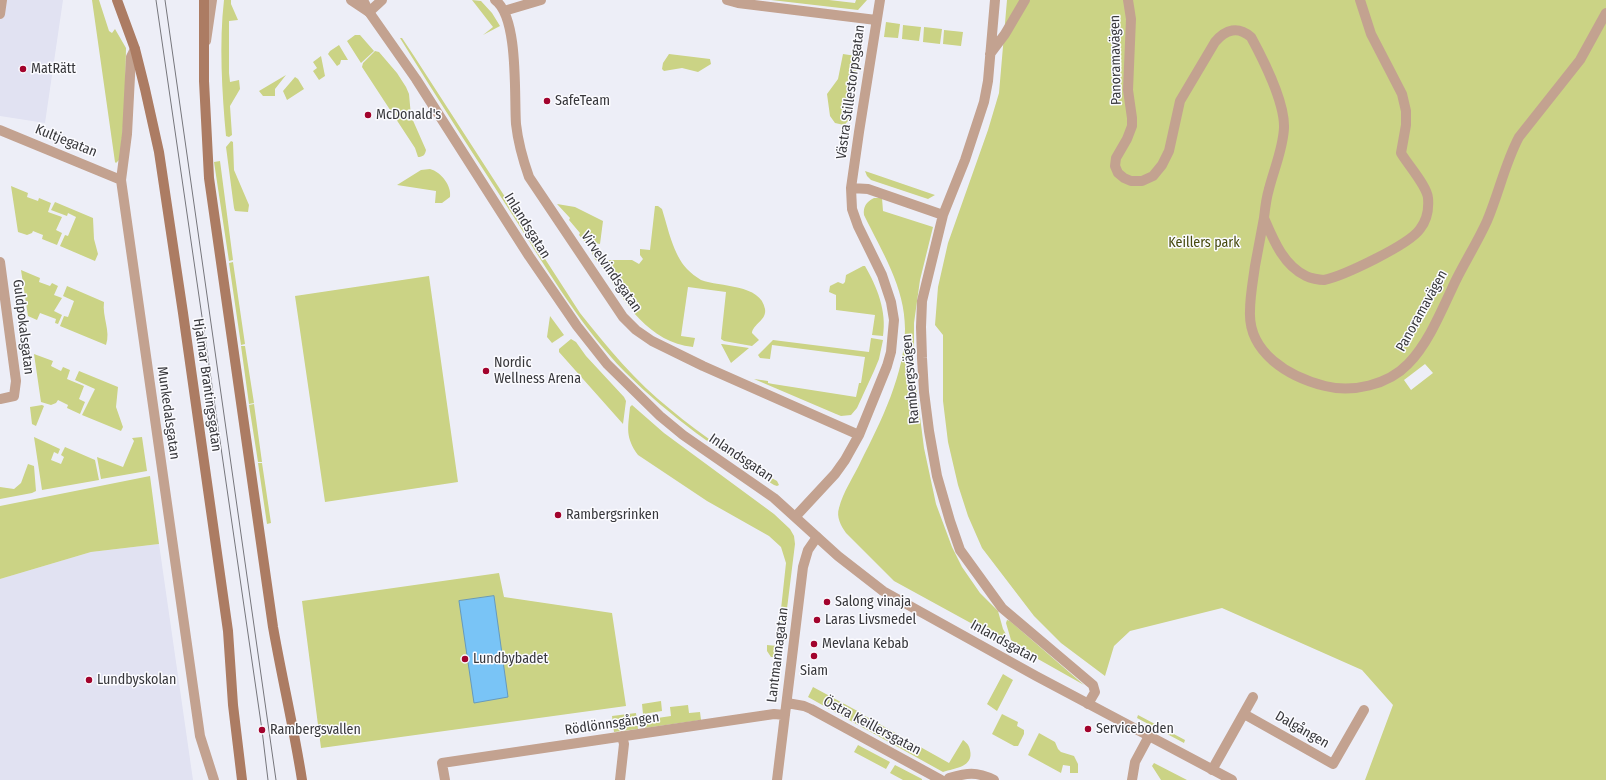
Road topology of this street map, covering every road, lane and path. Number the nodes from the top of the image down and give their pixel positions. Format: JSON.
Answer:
{"nodes":[{"id":1,"x":2,"y":0,"type":"edge"},
{"id":2,"x":117,"y":0,"type":"edge"},
{"id":3,"x":204,"y":0,"type":"edge"},
{"id":4,"x":212,"y":0,"type":"edge"},
{"id":5,"x":351,"y":0,"type":"edge"},
{"id":6,"x":363,"y":0,"type":"edge"},
{"id":7,"x":382,"y":0,"type":"edge"},
{"id":8,"x":495,"y":0,"type":"edge"},
{"id":9,"x":541,"y":0,"type":"edge"},
{"id":10,"x":727,"y":0,"type":"edge"},
{"id":11,"x":880,"y":0,"type":"edge"},
{"id":12,"x":995,"y":0,"type":"edge"},
{"id":13,"x":1025,"y":0,"type":"edge"},
{"id":14,"x":1128,"y":0,"type":"edge"},
{"id":15,"x":1360,"y":0,"type":"edge"},
{"id":16,"x":504,"y":11,"type":"junction"},
{"id":17,"x":369,"y":12,"type":"junction"},
{"id":18,"x":1606,"y":13,"type":"edge"},
{"id":19,"x":0,"y":14,"type":"edge"},
{"id":20,"x":876,"y":20,"type":"junction"},
{"id":21,"x":135,"y":49,"type":"junction"},
{"id":22,"x":204,"y":54,"type":"junction"},
{"id":23,"x":990,"y":54,"type":"junction"},
{"id":24,"x":0,"y":130,"type":"edge"},
{"id":25,"x":120,"y":180,"type":"junction"},
{"id":26,"x":851,"y":188,"type":"junction"},
{"id":27,"x":944,"y":215,"type":"junction"},
{"id":28,"x":1264,"y":218,"type":"junction"},
{"id":29,"x":0,"y":262,"type":"edge"},
{"id":30,"x":0,"y":399,"type":"edge"},
{"id":31,"x":859,"y":435,"type":"junction"},
{"id":32,"x":796,"y":516,"type":"junction"},
{"id":33,"x":817,"y":537,"type":"junction"},
{"id":34,"x":1253,"y":697,"type":"dead end"},
{"id":35,"x":786,"y":703,"type":"junction"},
{"id":36,"x":1088,"y":704,"type":"junction"},
{"id":37,"x":1364,"y":710,"type":"dead end"},
{"id":38,"x":1244,"y":714,"type":"junction"},
{"id":39,"x":785,"y":717,"type":"junction"},
{"id":40,"x":622,"y":736,"type":"junction"},
{"id":41,"x":1149,"y":736,"type":"junction"},
{"id":42,"x":1212,"y":770,"type":"junction"},
{"id":43,"x":214,"y":780,"type":"edge"},
{"id":44,"x":242,"y":780,"type":"edge"},
{"id":45,"x":302,"y":780,"type":"edge"},
{"id":46,"x":444,"y":780,"type":"edge"},
{"id":47,"x":620,"y":780,"type":"edge"},
{"id":48,"x":777,"y":780,"type":"edge"},
{"id":49,"x":941,"y":780,"type":"edge"},
{"id":50,"x":948,"y":780,"type":"edge"},
{"id":51,"x":994,"y":780,"type":"edge"},
{"id":52,"x":1132,"y":780,"type":"edge"},
{"id":53,"x":1232,"y":780,"type":"edge"}],
"edges":[{"from":1,"to":19,"type":"street"},
{"from":2,"to":21,"type":"main road","name":"Hjalmar Brantingsgatan"},
{"from":3,"to":22,"type":"main road"},
{"from":4,"to":22,"type":"street"},
{"from":5,"to":17,"type":"street","name":"Inlandsgatan"},
{"from":6,"to":17,"type":"street","name":"Inlandsgatan"},
{"from":7,"to":17,"type":"street"},
{"from":8,"to":16,"type":"street","name":"Virvelvindsgatan"},
{"from":9,"to":16,"type":"street"},
{"from":10,"to":20,"type":"street"},
{"from":11,"to":20,"type":"street","name":"Västra Stillestorpsgatan"},
{"from":12,"to":23,"type":"street","name":"Rambergsvägen"},
{"from":13,"to":23,"type":"street"},
{"from":14,"to":28,"type":"street","name":"Panoramavägen"},
{"from":15,"to":28,"type":"street"},
{"from":16,"to":31,"type":"street","name":"Virvelvindsgatan"},
{"from":17,"to":32,"type":"street","name":"Inlandsgatan"},
{"from":18,"to":28,"type":"street","name":"Panoramavägen"},
{"from":20,"to":26,"type":"street","name":"Västra Stillestorpsgatan"},
{"from":21,"to":25,"type":"street","name":"Munkedalsgatan"},
{"from":21,"to":44,"type":"main road","name":"Hjalmar Brantingsgatan"},
{"from":22,"to":45,"type":"main road"},
{"from":23,"to":27,"type":"street","name":"Rambergsvägen"},
{"from":24,"to":25,"type":"street","name":"Kultjegatan"},
{"from":25,"to":43,"type":"street","name":"Munkedalsgatan"},
{"from":26,"to":27,"type":"street"},
{"from":26,"to":31,"type":"street","name":"Västra Stillestorpsgatan"},
{"from":27,"to":36,"type":"street","name":"Rambergsvägen"},
{"from":29,"to":30,"type":"street","name":"Guldpokalsgatan"},
{"from":31,"to":32,"type":"street","name":"Västra Stillestorpsgatan"},
{"from":32,"to":33,"type":"street","name":"Inlandsgatan"},
{"from":33,"to":35,"type":"street","name":"Lantmannagatan"},
{"from":33,"to":36,"type":"street","name":"Inlandsgatan"},
{"from":34,"to":38,"type":"street"},
{"from":35,"to":39,"type":"street","name":"Lantmannagatan"},
{"from":35,"to":49,"type":"street","name":"Östra Keillersgatan"},
{"from":36,"to":41,"type":"street","name":"Inlandsgatan"},
{"from":37,"to":38,"type":"street","name":"Dalgången"},
{"from":38,"to":42,"type":"street"},
{"from":39,"to":40,"type":"street","name":"Rödlönnsgången"},
{"from":39,"to":48,"type":"street","name":"Lantmannagatan"},
{"from":40,"to":46,"type":"street","name":"Rödlönnsgången"},
{"from":40,"to":47,"type":"street"},
{"from":41,"to":42,"type":"street","name":"Inlandsgatan"},
{"from":41,"to":52,"type":"street"},
{"from":42,"to":53,"type":"street","name":"Inlandsgatan"},
{"from":50,"to":51,"type":"street"}]}
